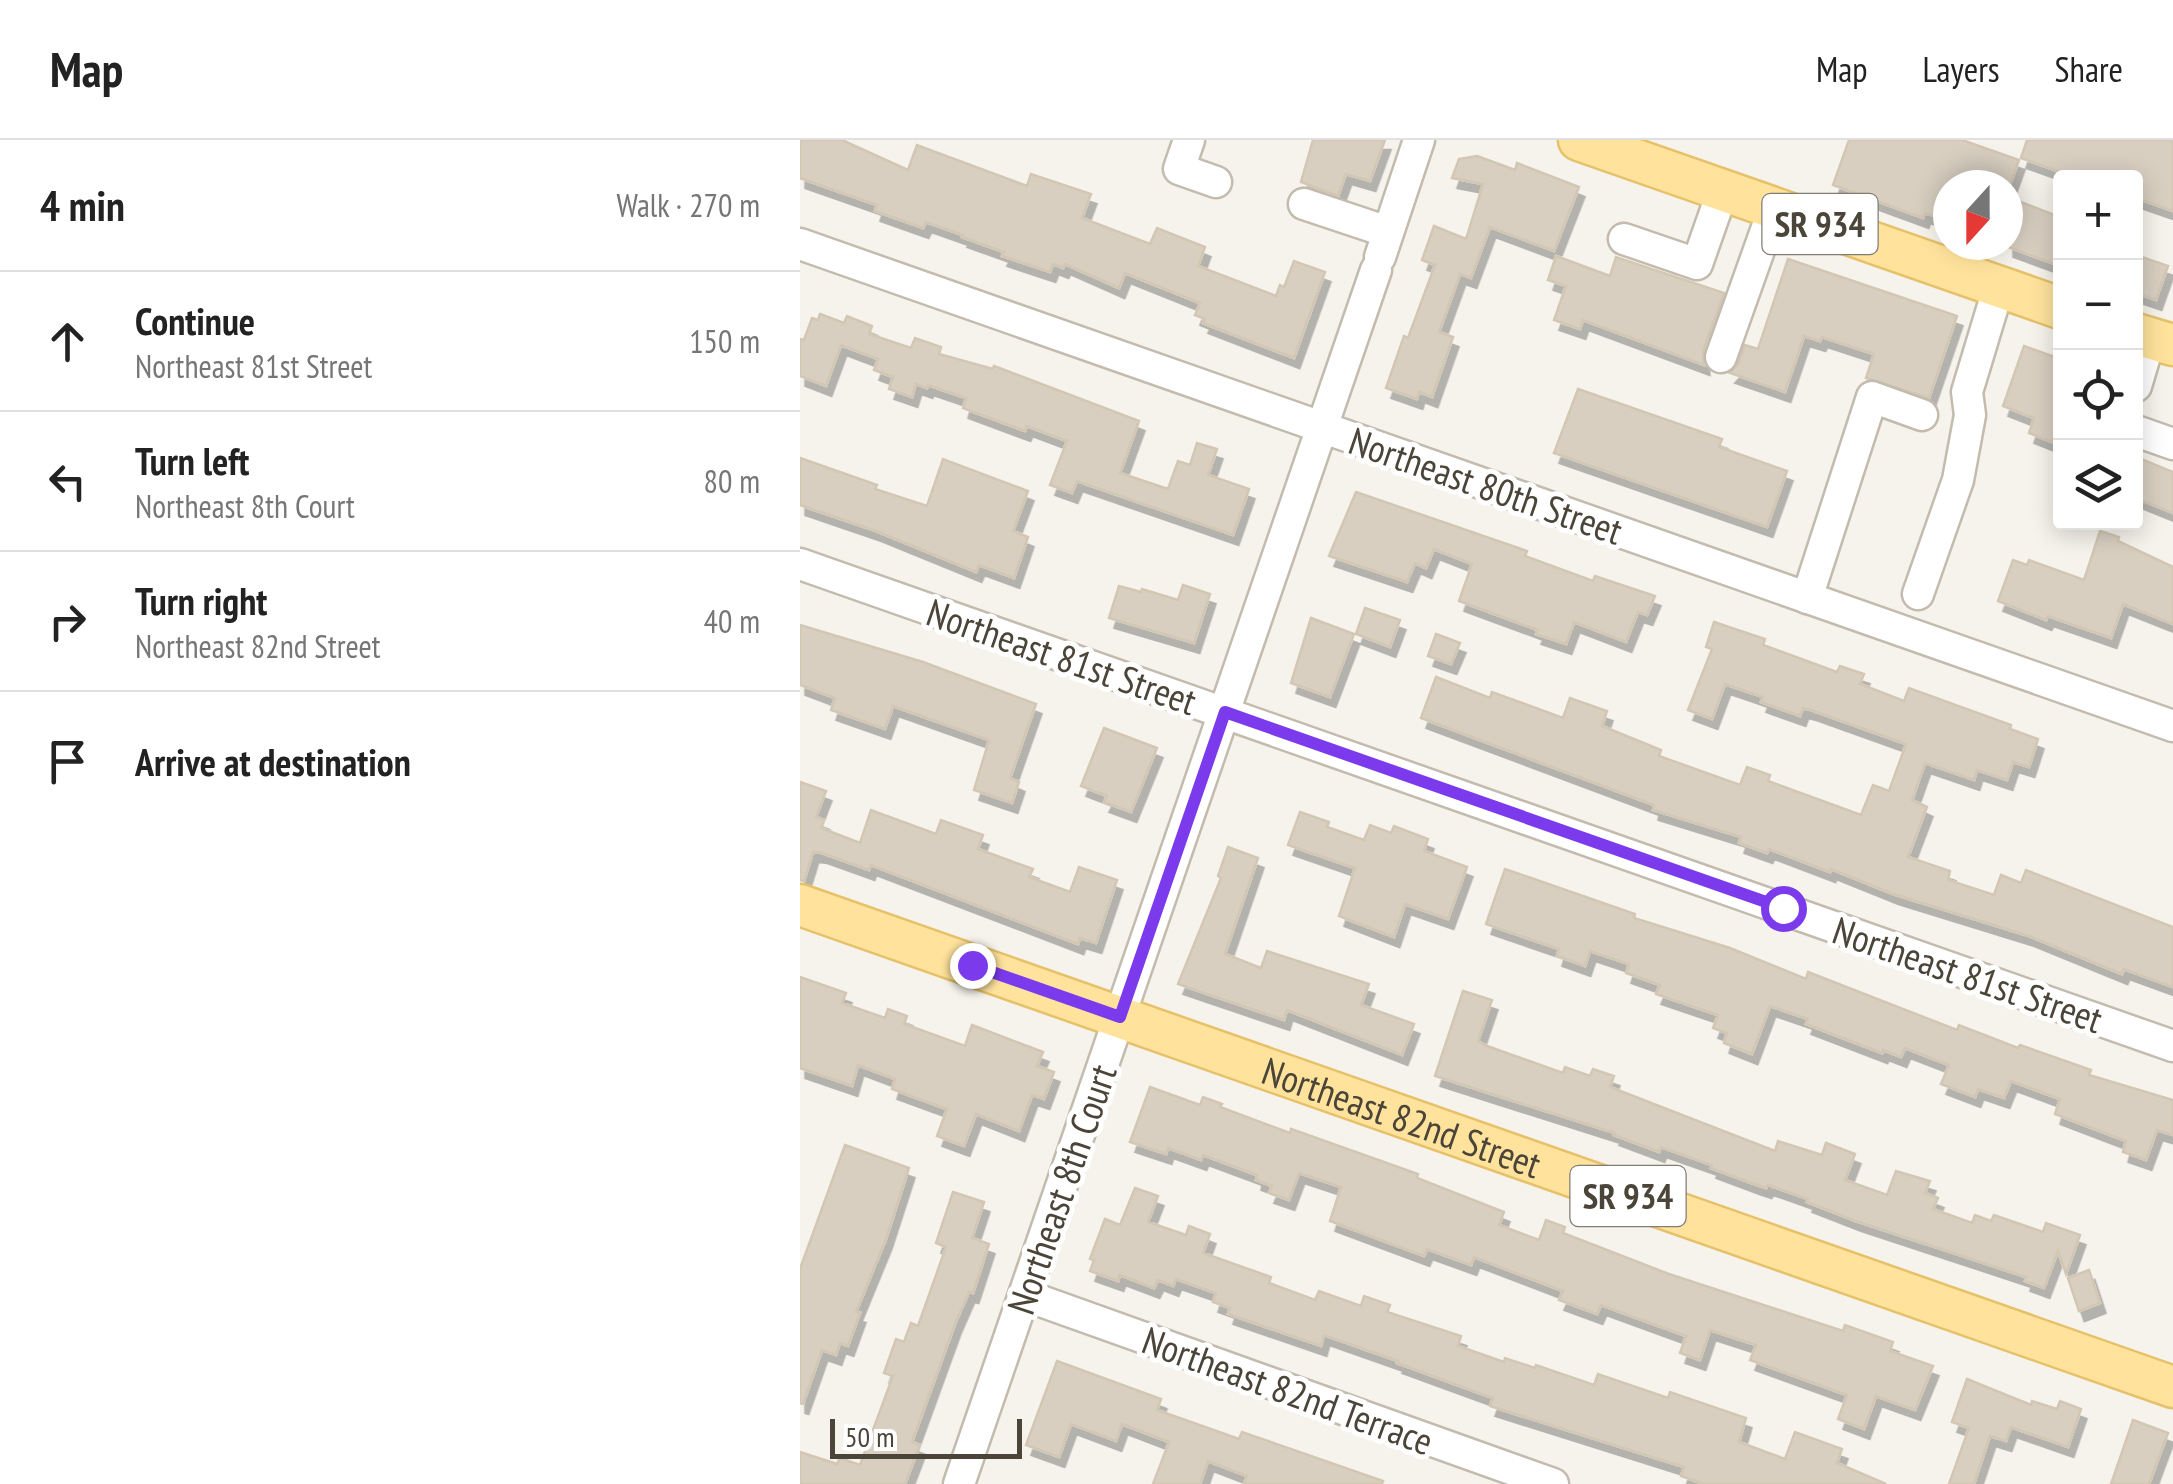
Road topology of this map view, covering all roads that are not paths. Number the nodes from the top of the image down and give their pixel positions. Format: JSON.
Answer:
{"nodes":[{"id":1,"x":1189,"y":140,"type":"edge"},
{"id":2,"x":1419,"y":140,"type":"edge"},
{"id":3,"x":1599,"y":143,"type":"edge"},
{"id":4,"x":1216,"y":182,"type":"dead end"},
{"id":5,"x":1723,"y":190,"type":"junction"},
{"id":6,"x":1304,"y":204,"type":"dead end"},
{"id":7,"x":1774,"y":208,"type":"junction"},
{"id":8,"x":1624,"y":239,"type":"dead end"},
{"id":9,"x":800,"y":244,"type":"edge"},
{"id":10,"x":1381,"y":253,"type":"junction"},
{"id":11,"x":1999,"y":286,"type":"junction"},
{"id":12,"x":2053,"y":305,"type":"edge"},
{"id":13,"x":2158,"y":343,"type":"edge"},
{"id":14,"x":1721,"y":357,"type":"dead end"},
{"id":15,"x":2143,"y":372,"type":"edge"},
{"id":16,"x":1922,"y":414,"type":"dead end"},
{"id":17,"x":1321,"y":427,"type":"junction"},
{"id":18,"x":2143,"y":434,"type":"edge"},
{"id":19,"x":2173,"y":444,"type":"edge"},
{"id":20,"x":800,"y":564,"type":"edge"},
{"id":21,"x":1918,"y":594,"type":"dead end"},
{"id":22,"x":1807,"y":598,"type":"junction"},
{"id":23,"x":1225,"y":712,"type":"junction"},
{"id":24,"x":2173,"y":726,"type":"edge"},
{"id":25,"x":800,"y":905,"type":"edge"},
{"id":26,"x":1120,"y":1017,"type":"junction"},
{"id":27,"x":2173,"y":1046,"type":"edge"},
{"id":28,"x":1024,"y":1295,"type":"junction"},
{"id":29,"x":2173,"y":1387,"type":"edge"},
{"id":30,"x":959,"y":1484,"type":"edge"},
{"id":31,"x":1553,"y":1484,"type":"edge"}],
"edges":[{"from":1,"to":4,"type":"street"},
{"from":2,"to":10,"type":"street","name":"Northeast 8th Court"},
{"from":3,"to":5,"type":"main road","number":"SR 934"},
{"from":5,"to":7,"type":"main road","number":"SR 934"},
{"from":5,"to":8,"type":"street"},
{"from":6,"to":10,"type":"street"},
{"from":7,"to":11,"type":"main road","number":"SR 934"},
{"from":7,"to":14,"type":"street"},
{"from":9,"to":17,"type":"street","name":"Northeast 80th Street"},
{"from":10,"to":17,"type":"street","name":"Northeast 8th Court"},
{"from":11,"to":12,"type":"main road","number":"SR 934"},
{"from":11,"to":21,"type":"street"},
{"from":13,"to":15,"type":"street"},
{"from":16,"to":22,"type":"street"},
{"from":17,"to":22,"type":"street","name":"Northeast 80th Street"},
{"from":17,"to":23,"type":"street","name":"Northeast 8th Court"},
{"from":18,"to":19,"type":"street"},
{"from":20,"to":23,"type":"street","name":"Northeast 81st Street"},
{"from":22,"to":24,"type":"street","name":"Northeast 80th Street"},
{"from":23,"to":26,"type":"street","name":"Northeast 8th Court"},
{"from":23,"to":27,"type":"street","name":"Northeast 81st Street"},
{"from":25,"to":26,"type":"main road","name":"Northeast 82nd Street","number":"SR 934"},
{"from":26,"to":28,"type":"street","name":"Northeast 8th Court"},
{"from":26,"to":29,"type":"main road","name":"Northeast 82nd Street","number":"SR 934"},
{"from":28,"to":30,"type":"street","name":"Northeast 8th Court"},
{"from":28,"to":31,"type":"street","name":"Northeast 82nd Terrace"}]}
